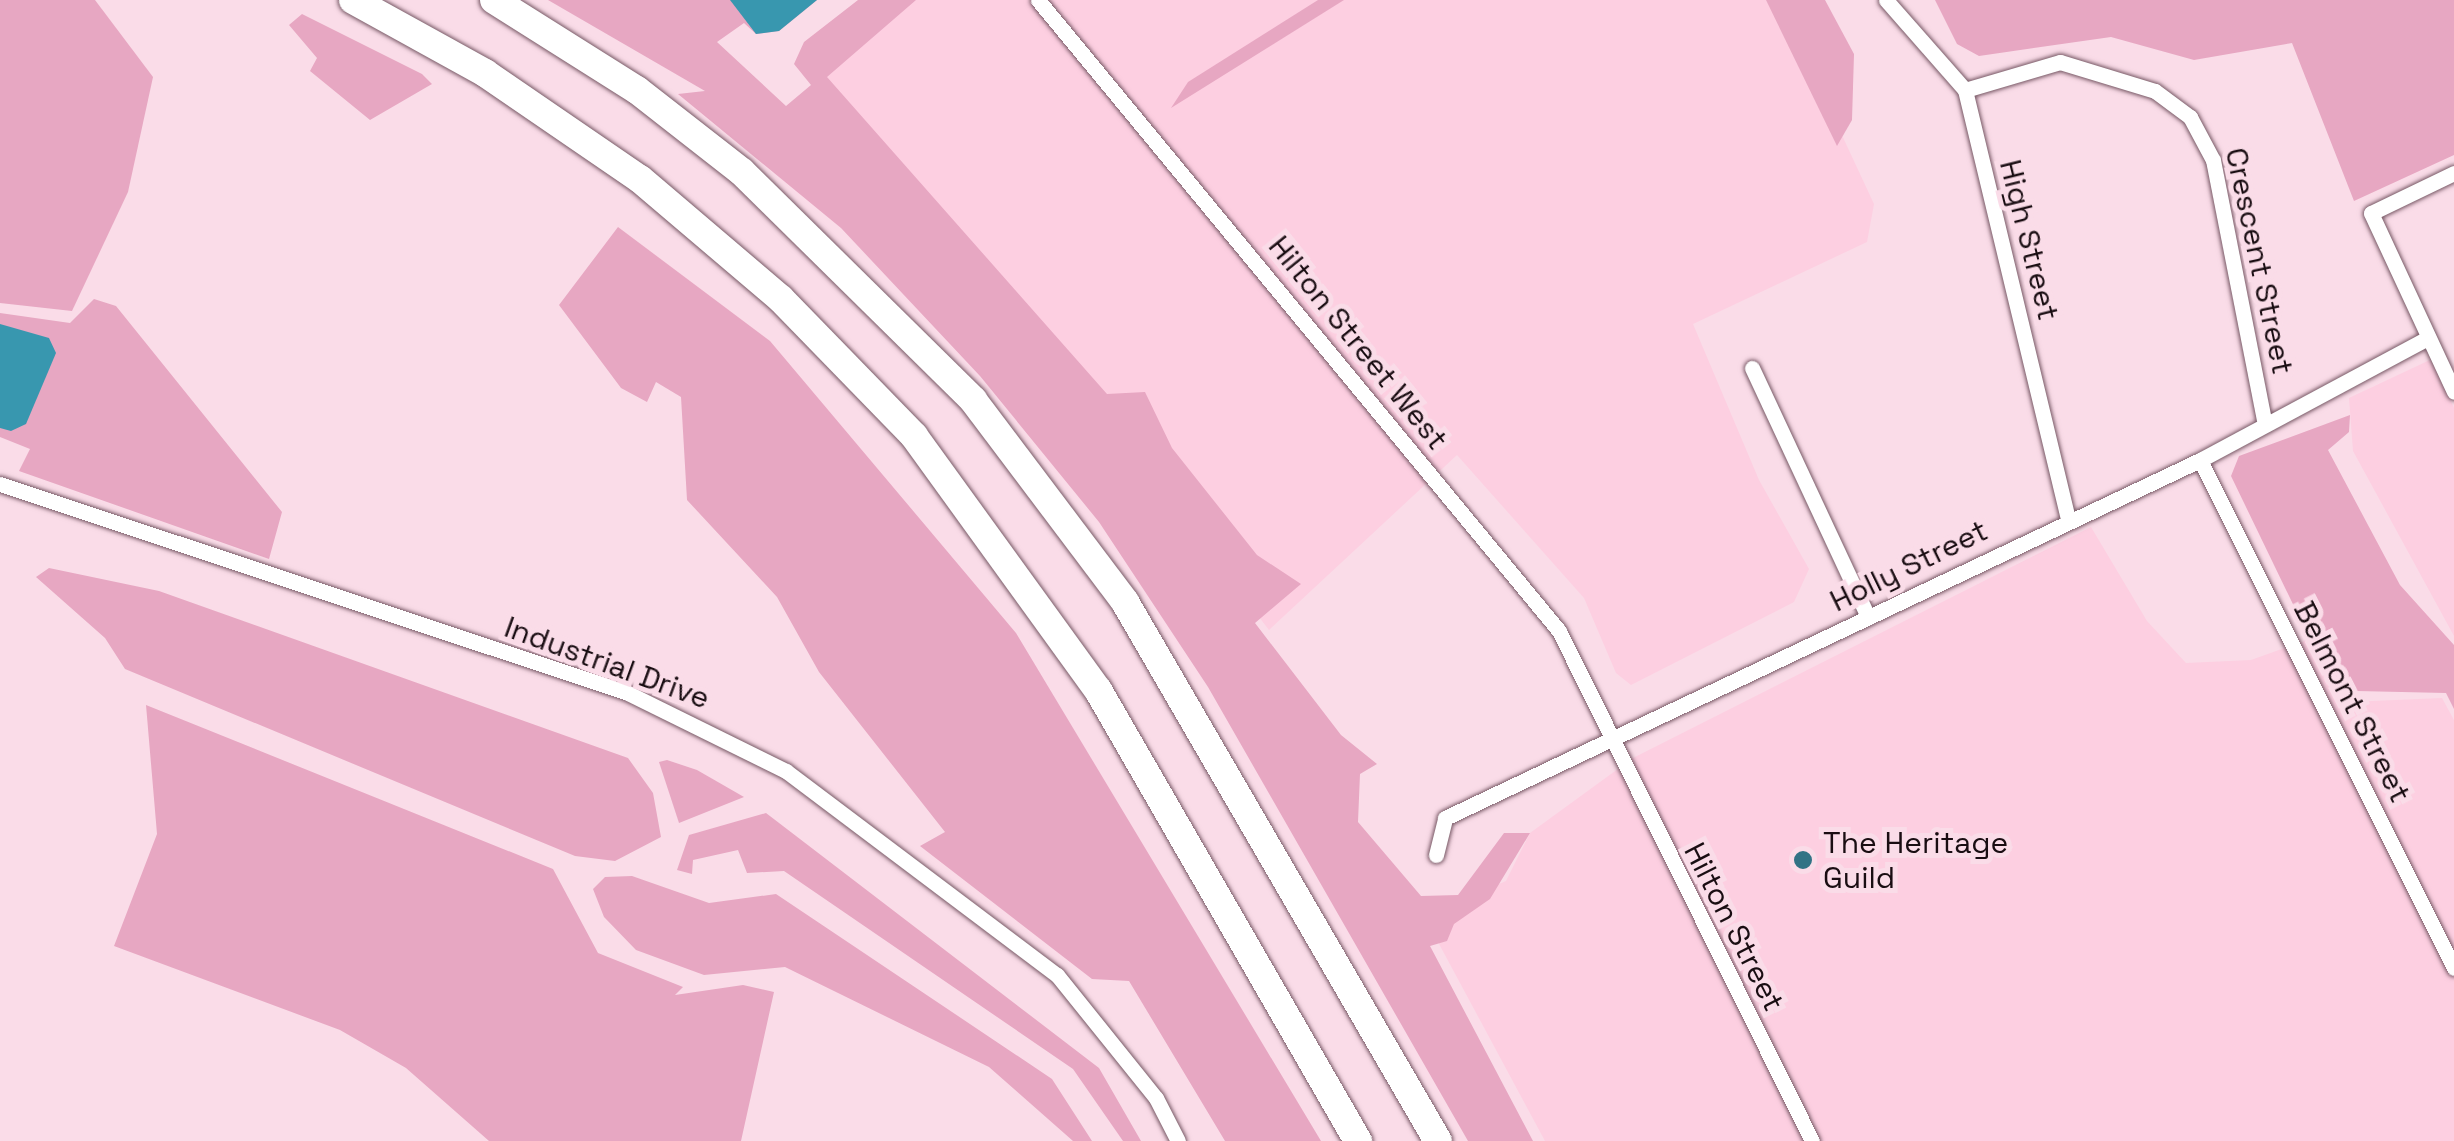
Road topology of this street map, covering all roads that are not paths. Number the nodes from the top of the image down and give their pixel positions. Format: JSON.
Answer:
{"nodes":[{"id":1,"x":353,"y":0,"type":"edge"},
{"id":2,"x":494,"y":0,"type":"edge"},
{"id":3,"x":1038,"y":0,"type":"edge"},
{"id":4,"x":1886,"y":0,"type":"edge"},
{"id":5,"x":1965,"y":90,"type":"junction"},
{"id":6,"x":2454,"y":173,"type":"edge"},
{"id":7,"x":2428,"y":338,"type":"junction"},
{"id":8,"x":1752,"y":368,"type":"dead end"},
{"id":9,"x":2454,"y":392,"type":"edge"},
{"id":10,"x":2265,"y":424,"type":"junction"},
{"id":11,"x":2200,"y":460,"type":"junction"},
{"id":12,"x":0,"y":484,"type":"edge"},
{"id":13,"x":2068,"y":520,"type":"junction"},
{"id":14,"x":1868,"y":617,"type":"junction"},
{"id":15,"x":1608,"y":738,"type":"junction"},
{"id":16,"x":1436,"y":855,"type":"dead end"},
{"id":17,"x":2454,"y":968,"type":"edge"},
{"id":18,"x":1178,"y":1141,"type":"edge"},
{"id":19,"x":1358,"y":1141,"type":"edge"},
{"id":20,"x":1438,"y":1141,"type":"edge"},
{"id":21,"x":1812,"y":1141,"type":"edge"}],
"edges":[{"from":1,"to":19,"type":"highway"},
{"from":2,"to":20,"type":"highway"},
{"from":3,"to":15,"type":"street","name":"Hilton Street West"},
{"from":4,"to":5,"type":"street","name":"High Street"},
{"from":5,"to":10,"type":"street","name":"Crescent Street"},
{"from":5,"to":13,"type":"street","name":"High Street"},
{"from":6,"to":7,"type":"street"},
{"from":7,"to":9,"type":"street"},
{"from":7,"to":10,"type":"street","name":"Holly Street"},
{"from":8,"to":14,"type":"street"},
{"from":10,"to":11,"type":"street","name":"Holly Street"},
{"from":11,"to":13,"type":"street","name":"Holly Street"},
{"from":11,"to":17,"type":"street","name":"Belmont Street"},
{"from":12,"to":18,"type":"street","name":"Industrial Drive"},
{"from":13,"to":14,"type":"street","name":"Holly Street"},
{"from":14,"to":15,"type":"street","name":"Holly Street"},
{"from":15,"to":16,"type":"street","name":"Holly Street"},
{"from":15,"to":21,"type":"street","name":"Hilton Street"}]}
